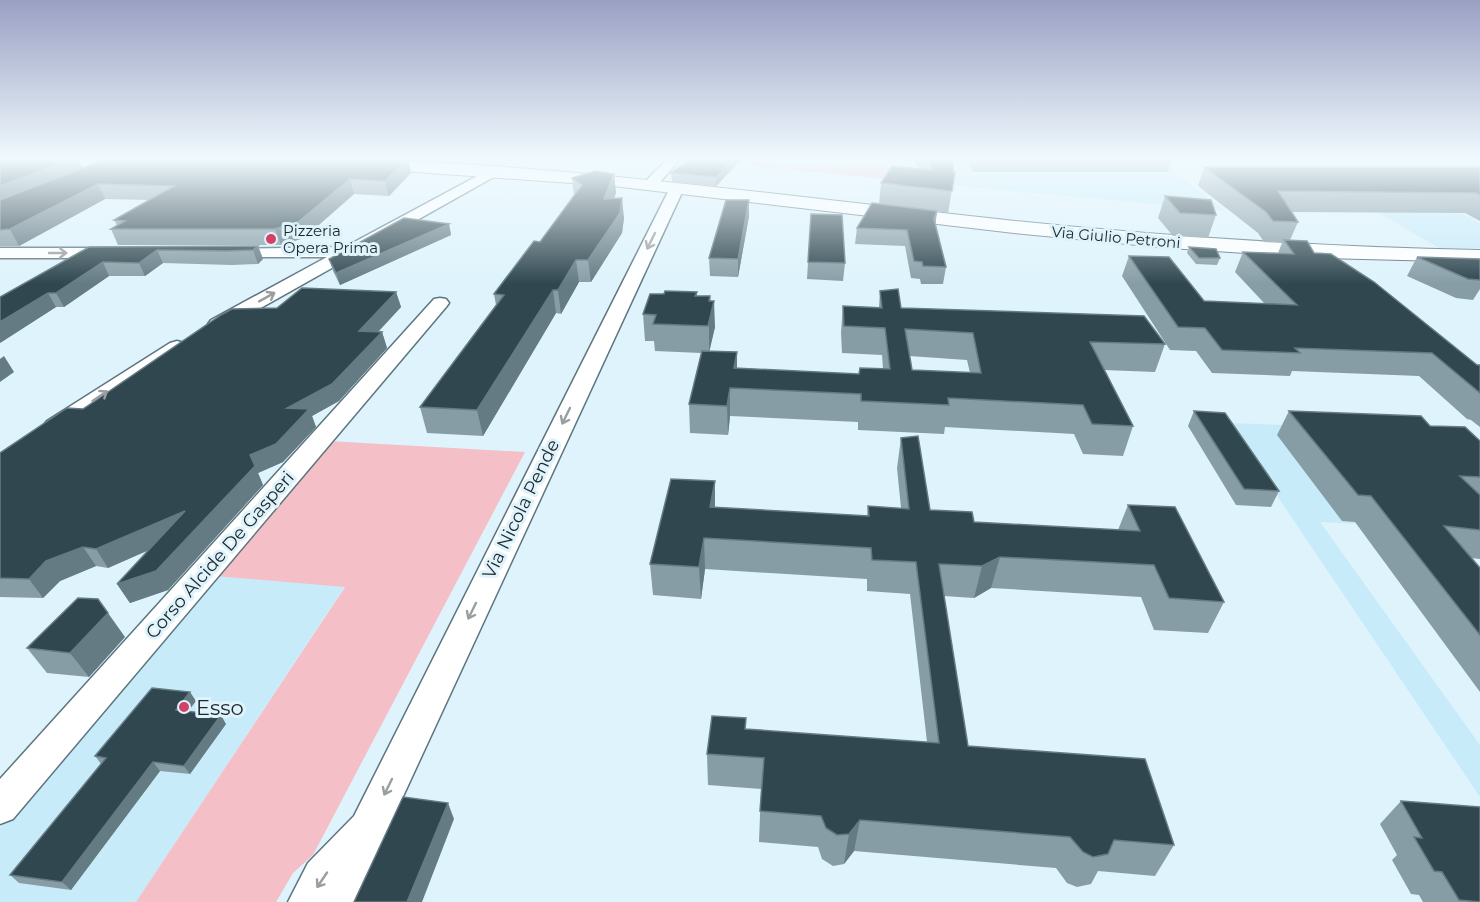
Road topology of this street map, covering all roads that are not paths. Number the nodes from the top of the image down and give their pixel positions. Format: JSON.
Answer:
{"nodes":[{"id":1,"x":442,"y":200,"type":"edge"},
{"id":2,"x":671,"y":200,"type":"edge"},
{"id":3,"x":782,"y":200,"type":"edge"},
{"id":4,"x":209,"y":252,"type":"edge"},
{"id":5,"x":349,"y":252,"type":"junction"},
{"id":6,"x":0,"y":253,"type":"edge"},
{"id":7,"x":128,"y":253,"type":"edge"},
{"id":8,"x":1480,"y":256,"type":"edge"},
{"id":9,"x":440,"y":303,"type":"dead end"},
{"id":10,"x":36,"y":439,"type":"edge"},
{"id":11,"x":0,"y":806,"type":"edge"},
{"id":12,"x":368,"y":829,"type":"junction"},
{"id":13,"x":309,"y":902,"type":"edge"},
{"id":14,"x":345,"y":902,"type":"edge"}],
"edges":[{"from":1,"to":5,"type":"street"},
{"from":2,"to":12,"type":"street","name":"Via Nicola Pende","one_way":true},
{"from":3,"to":8,"type":"street","name":"Via Giulio Petroni"},
{"from":4,"to":5,"type":"street"},
{"from":10,"to":5,"type":"street","one_way":true},
{"from":6,"to":7,"type":"street","one_way":true},
{"from":9,"to":11,"type":"street","name":"Corso Alcide De Gasperi"},
{"from":12,"to":13,"type":"street","name":"Via Nicola Pende","one_way":true},
{"from":12,"to":14,"type":"street","name":"Via Nicola Pende"}]}
